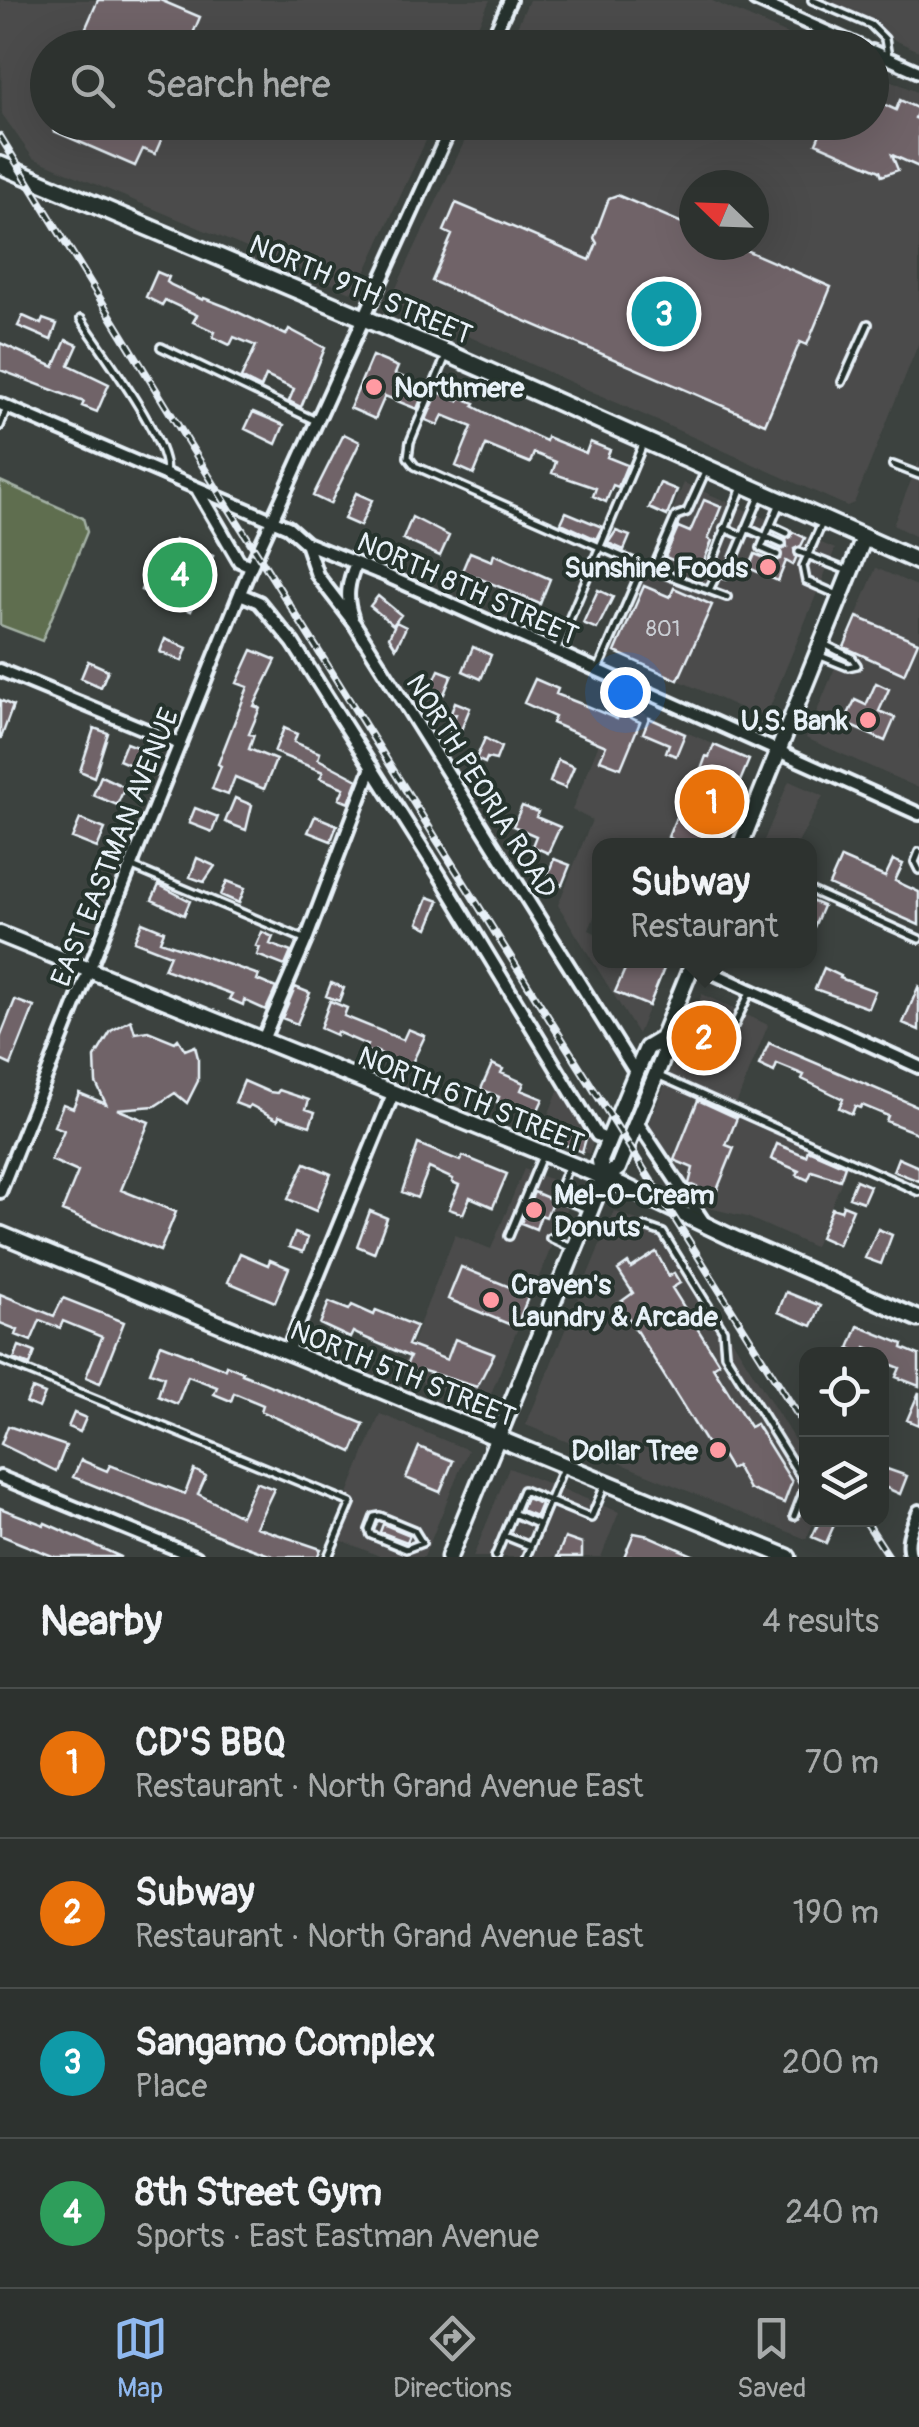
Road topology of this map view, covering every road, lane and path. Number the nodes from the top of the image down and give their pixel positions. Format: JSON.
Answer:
{"nodes":[{"id":1,"x":510,"y":0,"type":"edge"},
{"id":2,"x":755,"y":0,"type":"edge"},
{"id":3,"x":812,"y":0,"type":"edge"},
{"id":4,"x":496,"y":30,"type":"edge"},
{"id":5,"x":822,"y":30,"type":"edge"},
{"id":6,"x":875,"y":30,"type":"edge"},
{"id":7,"x":889,"y":59,"type":"edge"},
{"id":8,"x":919,"y":72,"type":"edge"},
{"id":9,"x":445,"y":140,"type":"edge"},
{"id":10,"x":0,"y":165,"type":"edge"},
{"id":11,"x":363,"y":317,"type":"junction"},
{"id":12,"x":81,"y":320,"type":"dead end"},
{"id":13,"x":868,"y":324,"type":"dead end"},
{"id":14,"x":160,"y":346,"type":"dead end"},
{"id":15,"x":447,"y":353,"type":"junction"},
{"id":16,"x":842,"y":382,"type":"dead end"},
{"id":17,"x":4,"y":406,"type":"edge"},
{"id":18,"x":316,"y":421,"type":"junction"},
{"id":19,"x":0,"y":426,"type":"edge"},
{"id":20,"x":645,"y":440,"type":"junction"},
{"id":21,"x":893,"y":464,"type":"dead end"},
{"id":22,"x":707,"y":468,"type":"junction"},
{"id":23,"x":164,"y":476,"type":"junction"},
{"id":24,"x":919,"y":476,"type":"edge"},
{"id":25,"x":743,"y":484,"type":"junction"},
{"id":26,"x":198,"y":490,"type":"junction"},
{"id":27,"x":762,"y":492,"type":"junction"},
{"id":28,"x":781,"y":501,"type":"junction"},
{"id":29,"x":271,"y":520,"type":"junction"},
{"id":30,"x":823,"y":520,"type":"junction"},
{"id":31,"x":771,"y":526,"type":"junction"},
{"id":32,"x":724,"y":528,"type":"junction"},
{"id":33,"x":746,"y":528,"type":"junction"},
{"id":34,"x":787,"y":533,"type":"dead end"},
{"id":35,"x":743,"y":536,"type":"junction"},
{"id":36,"x":766,"y":537,"type":"junction"},
{"id":37,"x":864,"y":538,"type":"junction"},
{"id":38,"x":804,"y":540,"type":"dead end"},
{"id":39,"x":306,"y":543,"type":"junction"},
{"id":40,"x":782,"y":544,"type":"dead end"},
{"id":41,"x":812,"y":544,"type":"junction"},
{"id":42,"x":599,"y":548,"type":"junction"},
{"id":43,"x":799,"y":552,"type":"dead end"},
{"id":44,"x":777,"y":555,"type":"dead end"},
{"id":45,"x":808,"y":556,"type":"junction"},
{"id":46,"x":794,"y":562,"type":"dead end"},
{"id":47,"x":919,"y":562,"type":"edge"},
{"id":48,"x":356,"y":563,"type":"junction"},
{"id":49,"x":251,"y":566,"type":"junction"},
{"id":50,"x":643,"y":566,"type":"junction"},
{"id":51,"x":802,"y":566,"type":"junction"},
{"id":52,"x":654,"y":570,"type":"junction"},
{"id":53,"x":718,"y":572,"type":"junction"},
{"id":54,"x":850,"y":572,"type":"junction"},
{"id":55,"x":709,"y":590,"type":"junction"},
{"id":56,"x":240,"y":594,"type":"junction"},
{"id":57,"x":841,"y":596,"type":"junction"},
{"id":58,"x":727,"y":597,"type":"dead end"},
{"id":59,"x":354,"y":623,"type":"junction"},
{"id":60,"x":820,"y":648,"type":"junction"},
{"id":61,"x":556,"y":651,"type":"junction"},
{"id":62,"x":0,"y":670,"type":"edge"},
{"id":63,"x":598,"y":670,"type":"junction"},
{"id":64,"x":180,"y":744,"type":"junction"},
{"id":65,"x":778,"y":751,"type":"junction"},
{"id":66,"x":372,"y":767,"type":"junction"},
{"id":67,"x":919,"y":814,"type":"edge"},
{"id":68,"x":743,"y":838,"type":"edge"},
{"id":69,"x":919,"y":852,"type":"edge"},
{"id":70,"x":130,"y":866,"type":"junction"},
{"id":71,"x":919,"y":870,"type":"edge"},
{"id":72,"x":817,"y":894,"type":"edge"},
{"id":73,"x":0,"y":934,"type":"edge"},
{"id":74,"x":919,"y":939,"type":"edge"},
{"id":75,"x":306,"y":940,"type":"junction"},
{"id":76,"x":692,"y":968,"type":"edge"},
{"id":77,"x":706,"y":968,"type":"edge"},
{"id":78,"x":89,"y":970,"type":"junction"},
{"id":79,"x":750,"y":990,"type":"junction"},
{"id":80,"x":696,"y":1011,"type":"dead end"},
{"id":81,"x":734,"y":1026,"type":"dead end"},
{"id":82,"x":662,"y":1039,"type":"junction"},
{"id":83,"x":262,"y":1042,"type":"junction"},
{"id":84,"x":919,"y":1067,"type":"edge"},
{"id":85,"x":702,"y":1071,"type":"dead end"},
{"id":86,"x":636,"y":1073,"type":"junction"},
{"id":87,"x":656,"y":1075,"type":"junction"},
{"id":88,"x":393,"y":1094,"type":"junction"},
{"id":89,"x":636,"y":1122,"type":"junction"},
{"id":90,"x":608,"y":1140,"type":"junction"},
{"id":91,"x":543,"y":1154,"type":"junction"},
{"id":92,"x":569,"y":1165,"type":"junction"},
{"id":93,"x":603,"y":1179,"type":"junction"},
{"id":94,"x":560,"y":1188,"type":"dead end"},
{"id":95,"x":0,"y":1192,"type":"edge"},
{"id":96,"x":919,"y":1192,"type":"edge"},
{"id":97,"x":565,"y":1200,"type":"dead end"},
{"id":98,"x":590,"y":1210,"type":"junction"},
{"id":99,"x":706,"y":1226,"type":"junction"},
{"id":100,"x":646,"y":1227,"type":"dead end"},
{"id":101,"x":0,"y":1234,"type":"edge"},
{"id":102,"x":509,"y":1236,"type":"dead end"},
{"id":103,"x":550,"y":1238,"type":"dead end"},
{"id":104,"x":574,"y":1249,"type":"junction"},
{"id":105,"x":919,"y":1319,"type":"edge"},
{"id":106,"x":287,"y":1352,"type":"junction"},
{"id":107,"x":0,"y":1360,"type":"edge"},
{"id":108,"x":497,"y":1438,"type":"junction"},
{"id":109,"x":564,"y":1465,"type":"junction"},
{"id":110,"x":0,"y":1477,"type":"edge"},
{"id":111,"x":606,"y":1482,"type":"junction"},
{"id":112,"x":549,"y":1501,"type":"junction"},
{"id":113,"x":919,"y":1510,"type":"edge"},
{"id":114,"x":513,"y":1513,"type":"junction"},
{"id":115,"x":794,"y":1516,"type":"dead end"},
{"id":116,"x":539,"y":1524,"type":"junction"},
{"id":117,"x":504,"y":1536,"type":"junction"},
{"id":118,"x":422,"y":1543,"type":"joint"},
{"id":119,"x":530,"y":1546,"type":"junction"},
{"id":120,"x":910,"y":1553,"type":"edge"},
{"id":121,"x":196,"y":1557,"type":"edge"},
{"id":122,"x":328,"y":1557,"type":"edge"},
{"id":123,"x":449,"y":1557,"type":"edge"},
{"id":124,"x":495,"y":1557,"type":"edge"},
{"id":125,"x":526,"y":1557,"type":"edge"},
{"id":126,"x":788,"y":1557,"type":"edge"}],
"edges":[{"from":1,"to":4,"type":"street"},
{"from":2,"to":5,"type":"street"},
{"from":3,"to":6,"type":"lane"},
{"from":7,"to":8,"type":"street"},
{"from":9,"to":11,"type":"street","name":"EAST EASTMAN AVENUE"},
{"from":10,"to":11,"type":"main road","name":"NORTH 9TH STREET"},
{"from":11,"to":15,"type":"main road","name":"NORTH 9TH STREET"},
{"from":11,"to":18,"type":"street","name":"EAST EASTMAN AVENUE"},
{"from":12,"to":23,"type":"lane"},
{"from":13,"to":16,"type":"lane"},
{"from":14,"to":18,"type":"lane"},
{"from":15,"to":20,"type":"main road","name":"NORTH 9TH STREET"},
{"from":15,"to":42,"type":"lane"},
{"from":17,"to":19,"type":"lane"},
{"from":17,"to":23,"type":"street","name":"NORTH 8TH STREET"},
{"from":18,"to":29,"type":"street","name":"EAST EASTMAN AVENUE"},
{"from":20,"to":22,"type":"main road","name":"NORTH 9TH STREET"},
{"from":20,"to":42,"type":"lane"},
{"from":21,"to":24,"type":"lane"},
{"from":22,"to":25,"type":"main road","name":"NORTH 9TH STREET"},
{"from":22,"to":52,"type":"lane"},
{"from":23,"to":26,"type":"street","name":"NORTH 8TH STREET"},
{"from":25,"to":27,"type":"main road","name":"NORTH 9TH STREET"},
{"from":25,"to":32,"type":"lane"},
{"from":26,"to":29,"type":"street","name":"NORTH 8TH STREET"},
{"from":26,"to":49,"type":"street"},
{"from":27,"to":28,"type":"main road","name":"NORTH 9TH STREET"},
{"from":27,"to":33,"type":"lane"},
{"from":28,"to":30,"type":"main road","name":"NORTH 9TH STREET"},
{"from":28,"to":31,"type":"lane"},
{"from":29,"to":39,"type":"street","name":"NORTH 8TH STREET"},
{"from":29,"to":49,"type":"street","name":"EAST EASTMAN AVENUE"},
{"from":30,"to":37,"type":"main road","name":"NORTH 9TH STREET"},
{"from":30,"to":41,"type":"lane"},
{"from":31,"to":34,"type":"lane"},
{"from":31,"to":36,"type":"lane"},
{"from":32,"to":35,"type":"lane"},
{"from":32,"to":53,"type":"lane"},
{"from":33,"to":35,"type":"lane"},
{"from":33,"to":36,"type":"lane"},
{"from":35,"to":53,"type":"lane"},
{"from":36,"to":40,"type":"lane"},
{"from":36,"to":44,"type":"lane"},
{"from":37,"to":47,"type":"main road","name":"NORTH 9TH STREET"},
{"from":37,"to":54,"type":"main road"},
{"from":38,"to":41,"type":"lane"},
{"from":39,"to":48,"type":"street","name":"NORTH 8TH STREET"},
{"from":39,"to":59,"type":"street","name":"NORTH PEORIA ROAD"},
{"from":41,"to":45,"type":"lane"},
{"from":42,"to":50,"type":"lane"},
{"from":42,"to":61,"type":"lane"},
{"from":43,"to":45,"type":"lane"},
{"from":45,"to":51,"type":"lane"},
{"from":45,"to":54,"type":"lane"},
{"from":46,"to":51,"type":"lane"},
{"from":48,"to":59,"type":"street","name":"NORTH PEORIA ROAD"},
{"from":48,"to":61,"type":"street","name":"NORTH 8TH STREET"},
{"from":49,"to":56,"type":"street","name":"EAST EASTMAN AVENUE"},
{"from":50,"to":52,"type":"lane"},
{"from":50,"to":63,"type":"lane"},
{"from":51,"to":57,"type":"lane"},
{"from":52,"to":55,"type":"lane"},
{"from":53,"to":55,"type":"lane"},
{"from":54,"to":57,"type":"main road"},
{"from":55,"to":58,"type":"lane"},
{"from":56,"to":64,"type":"street","name":"EAST EASTMAN AVENUE"},
{"from":56,"to":66,"type":"street"},
{"from":57,"to":60,"type":"main road"},
{"from":59,"to":86,"type":"street","name":"NORTH PEORIA ROAD"},
{"from":60,"to":60,"type":"lane"},
{"from":60,"to":65,"type":"main road"},
{"from":61,"to":63,"type":"street","name":"NORTH 8TH STREET"},
{"from":62,"to":64,"type":"street"},
{"from":63,"to":65,"type":"street","name":"NORTH 8TH STREET"},
{"from":64,"to":70,"type":"street","name":"EAST EASTMAN AVENUE"},
{"from":65,"to":67,"type":"street","name":"NORTH 8TH STREET"},
{"from":65,"to":68,"type":"main road"},
{"from":66,"to":75,"type":"street"},
{"from":66,"to":90,"type":"street"},
{"from":69,"to":71,"type":"lane"},
{"from":70,"to":75,"type":"lane"},
{"from":70,"to":78,"type":"street","name":"EAST EASTMAN AVENUE"},
{"from":72,"to":74,"type":"lane"},
{"from":73,"to":78,"type":"main road","name":"NORTH 6TH STREET"},
{"from":75,"to":83,"type":"street"},
{"from":76,"to":82,"type":"main road"},
{"from":77,"to":79,"type":"street"},
{"from":78,"to":83,"type":"main road","name":"NORTH 6TH STREET"},
{"from":78,"to":95,"type":"street","name":"EAST EASTMAN AVENUE"},
{"from":79,"to":81,"type":"lane"},
{"from":79,"to":84,"type":"street"},
{"from":80,"to":85,"type":"lane"},
{"from":82,"to":86,"type":"main road"},
{"from":82,"to":87,"type":"main road"},
{"from":83,"to":88,"type":"main road","name":"NORTH 6TH STREET"},
{"from":86,"to":90,"type":"main road"},
{"from":87,"to":89,"type":"main road"},
{"from":87,"to":96,"type":"lane"},
{"from":88,"to":91,"type":"main road","name":"NORTH 6TH STREET"},
{"from":88,"to":106,"type":"street"},
{"from":89,"to":93,"type":"main road"},
{"from":89,"to":99,"type":"street"},
{"from":90,"to":93,"type":"main road"},
{"from":91,"to":92,"type":"main road","name":"NORTH 6TH STREET"},
{"from":91,"to":102,"type":"lane"},
{"from":92,"to":93,"type":"main road","name":"NORTH 6TH STREET"},
{"from":92,"to":94,"type":"lane"},
{"from":93,"to":98,"type":"main road"},
{"from":93,"to":99,"type":"main road","name":"NORTH 6TH STREET"},
{"from":97,"to":98,"type":"lane"},
{"from":98,"to":104,"type":"main road"},
{"from":99,"to":105,"type":"main road","name":"NORTH 6TH STREET"},
{"from":100,"to":115,"type":"lane"},
{"from":101,"to":106,"type":"main road","name":"NORTH 5TH STREET"},
{"from":103,"to":104,"type":"lane"},
{"from":104,"to":108,"type":"main road"},
{"from":106,"to":108,"type":"main road","name":"NORTH 5TH STREET"},
{"from":107,"to":122,"type":"lane"},
{"from":108,"to":109,"type":"main road","name":"NORTH 5TH STREET"},
{"from":108,"to":123,"type":"main road"},
{"from":109,"to":111,"type":"main road","name":"NORTH 5TH STREET"},
{"from":109,"to":112,"type":"lane"},
{"from":110,"to":121,"type":"street"},
{"from":111,"to":112,"type":"lane"},
{"from":111,"to":126,"type":"main road","name":"NORTH 5TH STREET"},
{"from":112,"to":114,"type":"lane"},
{"from":112,"to":116,"type":"lane"},
{"from":113,"to":120,"type":"street"},
{"from":114,"to":116,"type":"lane"},
{"from":114,"to":117,"type":"lane"},
{"from":116,"to":119,"type":"lane"},
{"from":117,"to":119,"type":"lane"},
{"from":117,"to":124,"type":"lane"},
{"from":118,"to":118,"type":"lane"},
{"from":119,"to":125,"type":"lane"}]}
